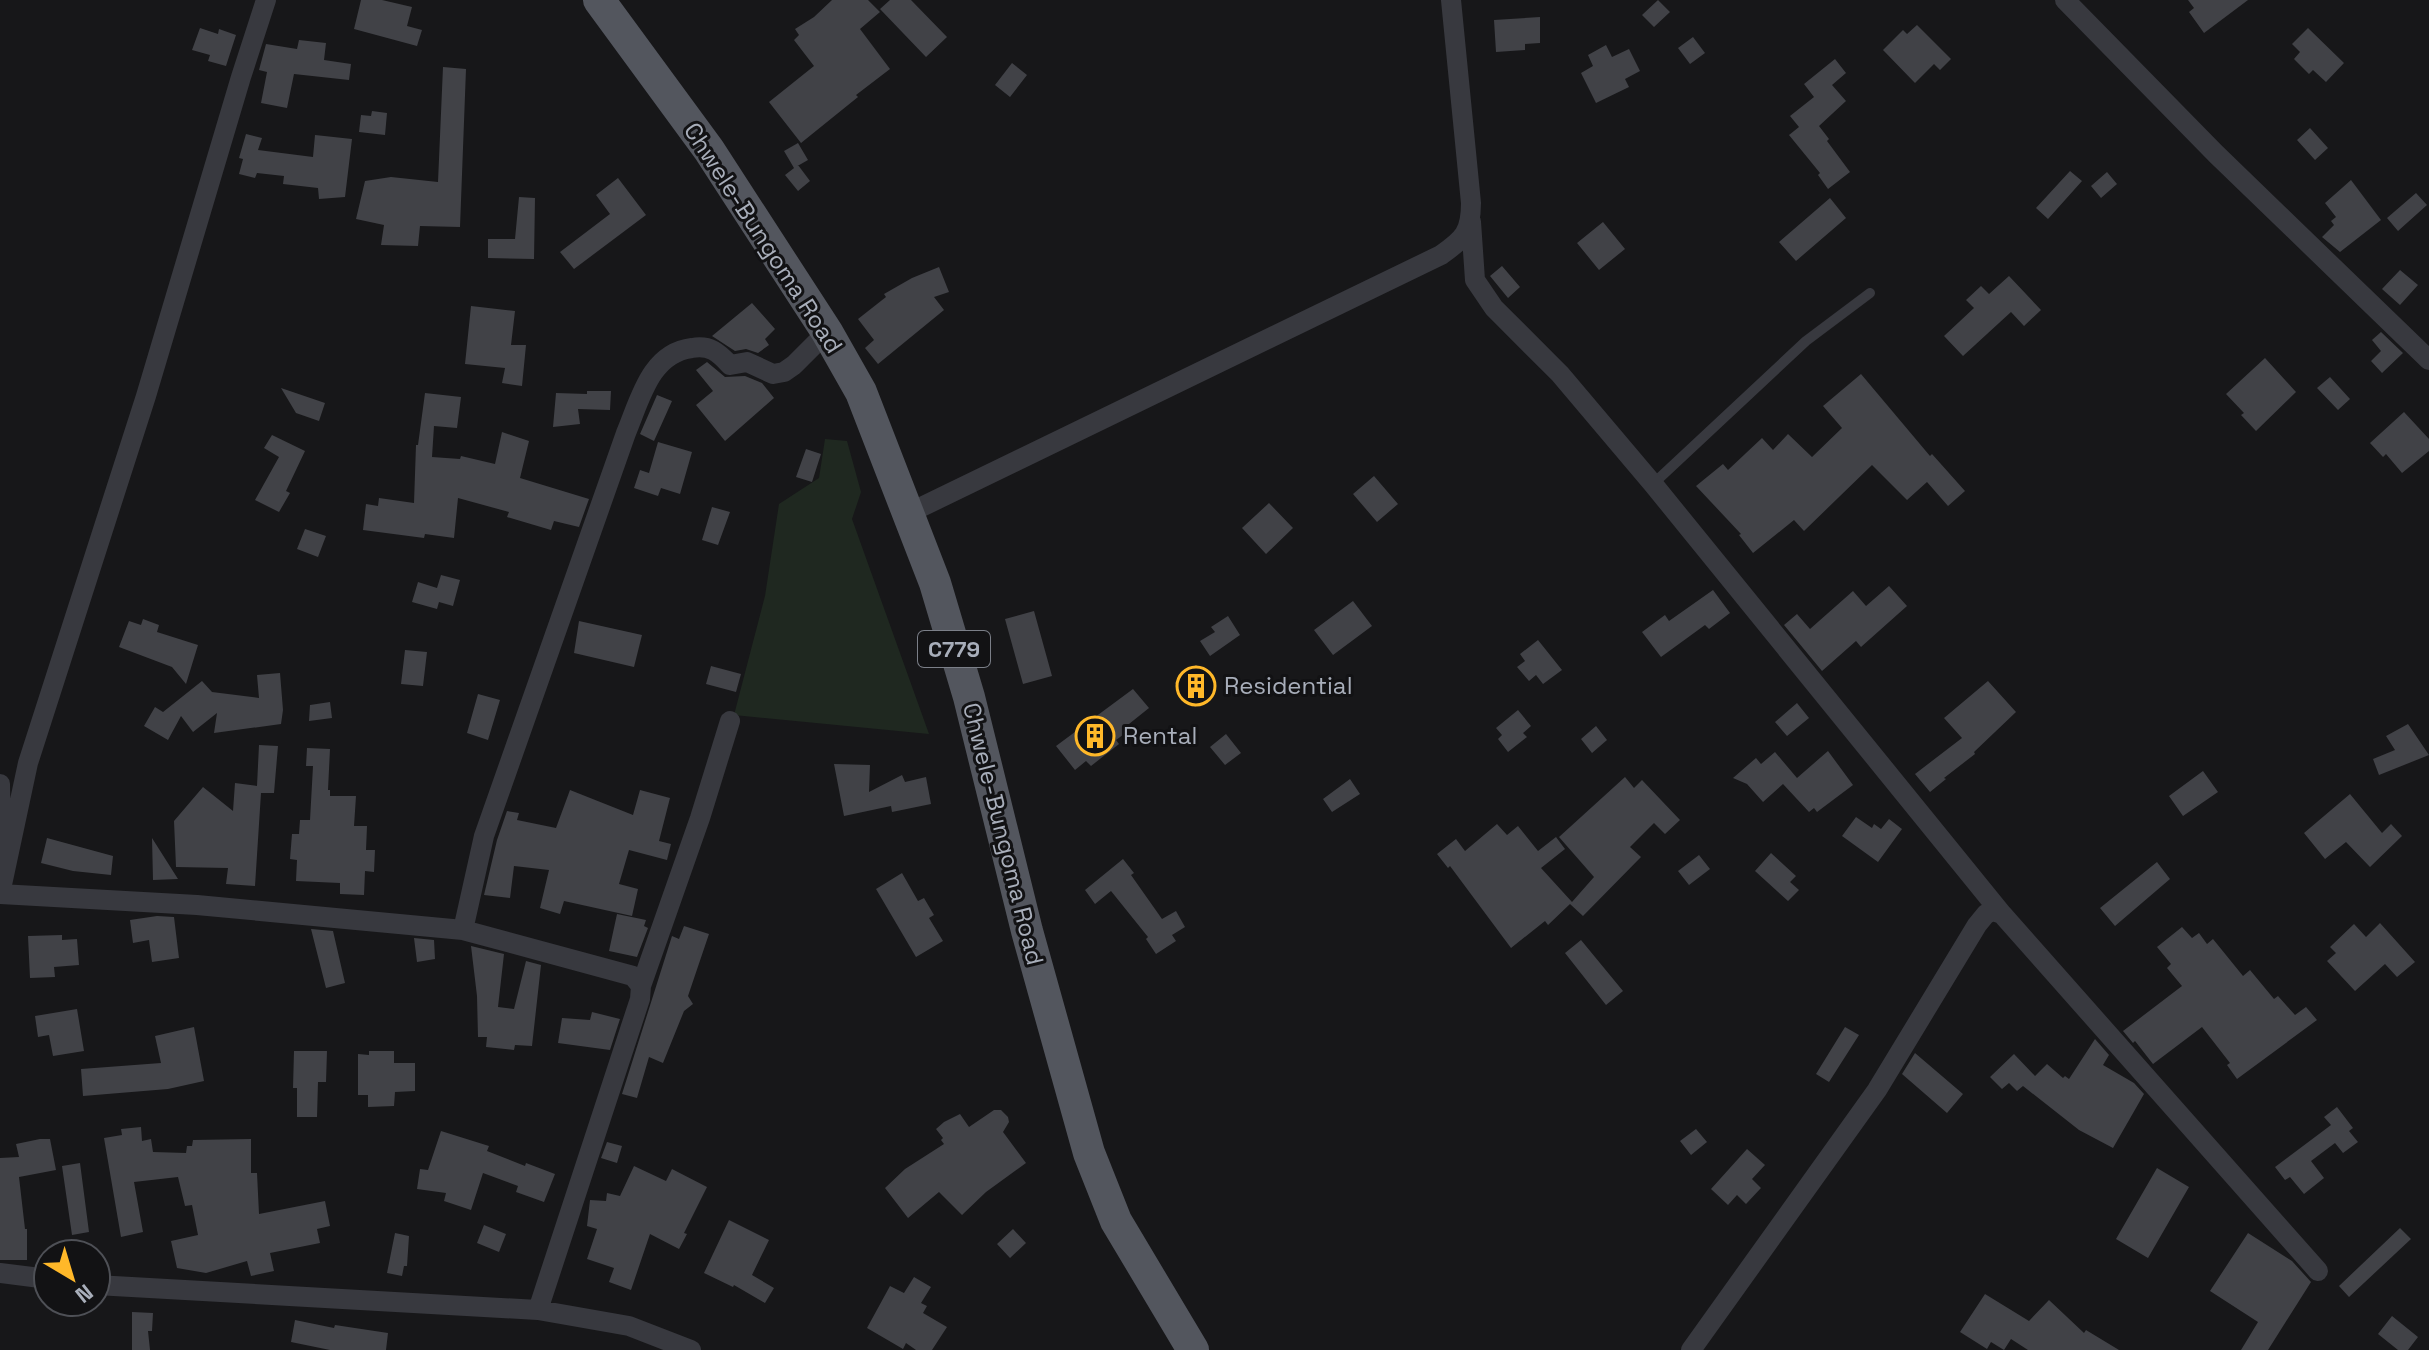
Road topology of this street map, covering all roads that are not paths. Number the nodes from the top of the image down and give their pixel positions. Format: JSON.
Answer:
{"nodes":[{"id":1,"x":266,"y":0,"type":"edge"},
{"id":2,"x":599,"y":0,"type":"edge"},
{"id":3,"x":1451,"y":0,"type":"edge"},
{"id":4,"x":2065,"y":0,"type":"edge"},
{"id":5,"x":1471,"y":222,"type":"junction"},
{"id":6,"x":1870,"y":293,"type":"dead end"},
{"id":7,"x":827,"y":332,"type":"junction"},
{"id":8,"x":2429,"y":360,"type":"edge"},
{"id":9,"x":1653,"y":484,"type":"junction"},
{"id":10,"x":909,"y":513,"type":"junction"},
{"id":11,"x":730,"y":721,"type":"dead end"},
{"id":12,"x":0,"y":784,"type":"edge"},
{"id":13,"x":0,"y":894,"type":"edge"},
{"id":14,"x":2002,"y":914,"type":"junction"},
{"id":15,"x":463,"y":930,"type":"junction"},
{"id":16,"x":641,"y":986,"type":"junction"},
{"id":17,"x":2318,"y":1271,"type":"dead end"},
{"id":18,"x":0,"y":1273,"type":"edge"},
{"id":19,"x":32,"y":1277,"type":"edge"},
{"id":20,"x":112,"y":1286,"type":"edge"},
{"id":21,"x":538,"y":1310,"type":"junction"},
{"id":22,"x":691,"y":1350,"type":"edge"},
{"id":23,"x":1193,"y":1350,"type":"edge"},
{"id":24,"x":1691,"y":1350,"type":"edge"}],
"edges":[{"from":1,"to":13,"type":"street"},
{"from":2,"to":7,"type":"main road","name":"Chwele-Bungoma Road","number":"C779"},
{"from":3,"to":5,"type":"street"},
{"from":4,"to":8,"type":"street"},
{"from":5,"to":9,"type":"street"},
{"from":5,"to":10,"type":"street"},
{"from":6,"to":9,"type":"lane"},
{"from":7,"to":10,"type":"main road","name":"Chwele-Bungoma Road","number":"C779"},
{"from":7,"to":15,"type":"street"},
{"from":9,"to":14,"type":"street"},
{"from":10,"to":23,"type":"main road","name":"Chwele-Bungoma Road","number":"C779"},
{"from":11,"to":16,"type":"street"},
{"from":12,"to":13,"type":"street"},
{"from":13,"to":15,"type":"street"},
{"from":14,"to":17,"type":"street"},
{"from":14,"to":24,"type":"street"},
{"from":15,"to":16,"type":"street"},
{"from":16,"to":21,"type":"street"},
{"from":18,"to":19,"type":"street"},
{"from":20,"to":21,"type":"street"},
{"from":21,"to":22,"type":"street"}]}
